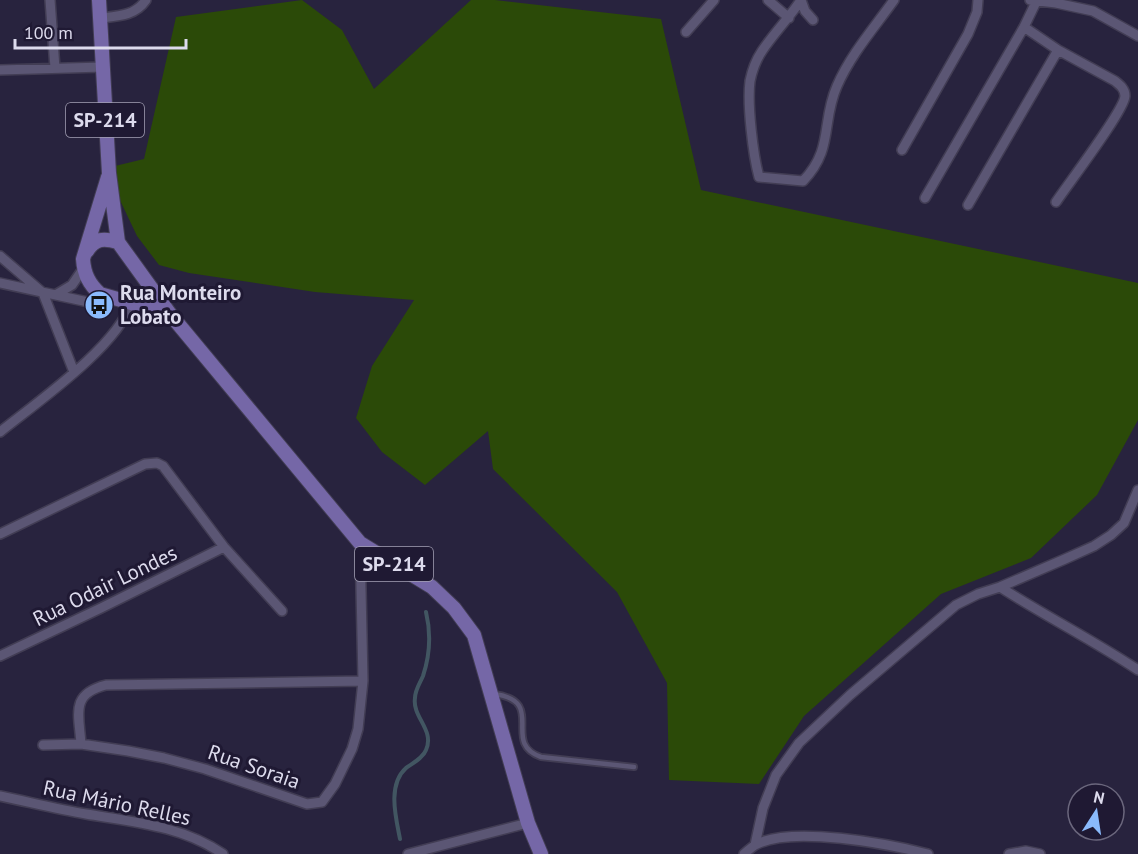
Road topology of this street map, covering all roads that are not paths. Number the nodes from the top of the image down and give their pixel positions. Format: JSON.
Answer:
{"nodes":[{"id":1,"x":50,"y":0,"type":"edge"},
{"id":2,"x":99,"y":0,"type":"edge"},
{"id":3,"x":146,"y":0,"type":"edge"},
{"id":4,"x":714,"y":0,"type":"edge"},
{"id":5,"x":768,"y":0,"type":"edge"},
{"id":6,"x":801,"y":0,"type":"edge"},
{"id":7,"x":894,"y":0,"type":"edge"},
{"id":8,"x":978,"y":0,"type":"edge"},
{"id":9,"x":1034,"y":1,"type":"edge"},
{"id":10,"x":100,"y":18,"type":"junction"},
{"id":11,"x":789,"y":18,"type":"junction"},
{"id":12,"x":813,"y":20,"type":"dead end"},
{"id":13,"x":1024,"y":27,"type":"junction"},
{"id":14,"x":686,"y":32,"type":"dead end"},
{"id":15,"x":1138,"y":36,"type":"edge"},
{"id":16,"x":1058,"y":50,"type":"junction"},
{"id":17,"x":103,"y":67,"type":"junction"},
{"id":18,"x":55,"y":68,"type":"junction"},
{"id":19,"x":0,"y":70,"type":"edge"},
{"id":20,"x":902,"y":150,"type":"dead end"},
{"id":21,"x":109,"y":174,"type":"junction"},
{"id":22,"x":925,"y":198,"type":"dead end"},
{"id":23,"x":1056,"y":202,"type":"dead end"},
{"id":24,"x":968,"y":205,"type":"dead end"},
{"id":25,"x":118,"y":242,"type":"junction"},
{"id":26,"x":0,"y":256,"type":"edge"},
{"id":27,"x":83,"y":264,"type":"junction"},
{"id":28,"x":141,"y":276,"type":"junction"},
{"id":29,"x":0,"y":283,"type":"edge"},
{"id":30,"x":43,"y":293,"type":"junction"},
{"id":31,"x":57,"y":294,"type":"junction"},
{"id":32,"x":112,"y":298,"type":"junction"},
{"id":33,"x":132,"y":303,"type":"junction"},
{"id":34,"x":170,"y":314,"type":"junction"},
{"id":35,"x":74,"y":372,"type":"junction"},
{"id":36,"x":0,"y":432,"type":"edge"},
{"id":37,"x":1138,"y":490,"type":"edge"},
{"id":38,"x":0,"y":534,"type":"edge"},
{"id":39,"x":360,"y":543,"type":"junction"},
{"id":40,"x":224,"y":547,"type":"junction"},
{"id":41,"x":1000,"y":587,"type":"junction"},
{"id":42,"x":282,"y":611,"type":"dead end"},
{"id":43,"x":0,"y":656,"type":"edge"},
{"id":44,"x":1138,"y":670,"type":"edge"},
{"id":45,"x":363,"y":681,"type":"junction"},
{"id":46,"x":491,"y":694,"type":"junction"},
{"id":47,"x":81,"y":744,"type":"junction"},
{"id":48,"x":43,"y":745,"type":"dead end"},
{"id":49,"x":634,"y":767,"type":"dead end"},
{"id":50,"x":0,"y":796,"type":"edge"},
{"id":51,"x":528,"y":823,"type":"junction"},
{"id":52,"x":755,"y":845,"type":"junction"},
{"id":53,"x":223,"y":854,"type":"edge"},
{"id":54,"x":408,"y":854,"type":"edge"},
{"id":55,"x":541,"y":854,"type":"edge"},
{"id":56,"x":744,"y":854,"type":"edge"},
{"id":57,"x":928,"y":854,"type":"edge"},
{"id":58,"x":1009,"y":854,"type":"edge"},
{"id":59,"x":1040,"y":854,"type":"edge"}],
"edges":[{"from":1,"to":18,"type":"street"},
{"from":2,"to":10,"type":"main road","number":"SP-214"},
{"from":3,"to":10,"type":"street"},
{"from":4,"to":14,"type":"street"},
{"from":5,"to":11,"type":"street"},
{"from":6,"to":11,"type":"street"},
{"from":6,"to":12,"type":"street"},
{"from":7,"to":11,"type":"street"},
{"from":8,"to":20,"type":"street"},
{"from":9,"to":13,"type":"street"},
{"from":9,"to":15,"type":"street"},
{"from":10,"to":17,"type":"main road","number":"SP-214"},
{"from":13,"to":16,"type":"street"},
{"from":13,"to":22,"type":"street"},
{"from":16,"to":23,"type":"street"},
{"from":16,"to":24,"type":"street"},
{"from":17,"to":18,"type":"street"},
{"from":17,"to":21,"type":"main road","number":"SP-214"},
{"from":18,"to":19,"type":"street"},
{"from":21,"to":25,"type":"main road","number":"SP-214"},
{"from":21,"to":27,"type":"main road","number":"SP-214"},
{"from":25,"to":27,"type":"main road"},
{"from":25,"to":28,"type":"main road","number":"SP-214"},
{"from":26,"to":30,"type":"street"},
{"from":27,"to":31,"type":"street"},
{"from":27,"to":32,"type":"main road"},
{"from":28,"to":33,"type":"main road"},
{"from":28,"to":34,"type":"main road","number":"SP-214"},
{"from":29,"to":30,"type":"street"},
{"from":30,"to":31,"type":"street"},
{"from":30,"to":35,"type":"street"},
{"from":31,"to":32,"type":"street"},
{"from":32,"to":33,"type":"main road"},
{"from":33,"to":34,"type":"main road"},
{"from":33,"to":35,"type":"street"},
{"from":34,"to":39,"type":"main road","number":"SP-214"},
{"from":35,"to":36,"type":"street"},
{"from":37,"to":41,"type":"street"},
{"from":38,"to":40,"type":"street"},
{"from":39,"to":45,"type":"street","name":"Rua Soraia"},
{"from":39,"to":46,"type":"main road","number":"SP-214"},
{"from":40,"to":42,"type":"street"},
{"from":40,"to":43,"type":"street","name":"Rua Odair Londes"},
{"from":41,"to":44,"type":"street"},
{"from":41,"to":52,"type":"street"},
{"from":45,"to":47,"type":"street"},
{"from":45,"to":47,"type":"street","name":"Rua Soraia"},
{"from":46,"to":49,"type":"lane"},
{"from":46,"to":51,"type":"main road","number":"SP-214"},
{"from":47,"to":48,"type":"street","name":"Rua Soraia"},
{"from":50,"to":53,"type":"street","name":"Rua Mário Relles"},
{"from":51,"to":54,"type":"street"},
{"from":51,"to":55,"type":"main road","number":"SP-214"},
{"from":52,"to":56,"type":"street"},
{"from":52,"to":57,"type":"street"},
{"from":58,"to":59,"type":"street"}]}
